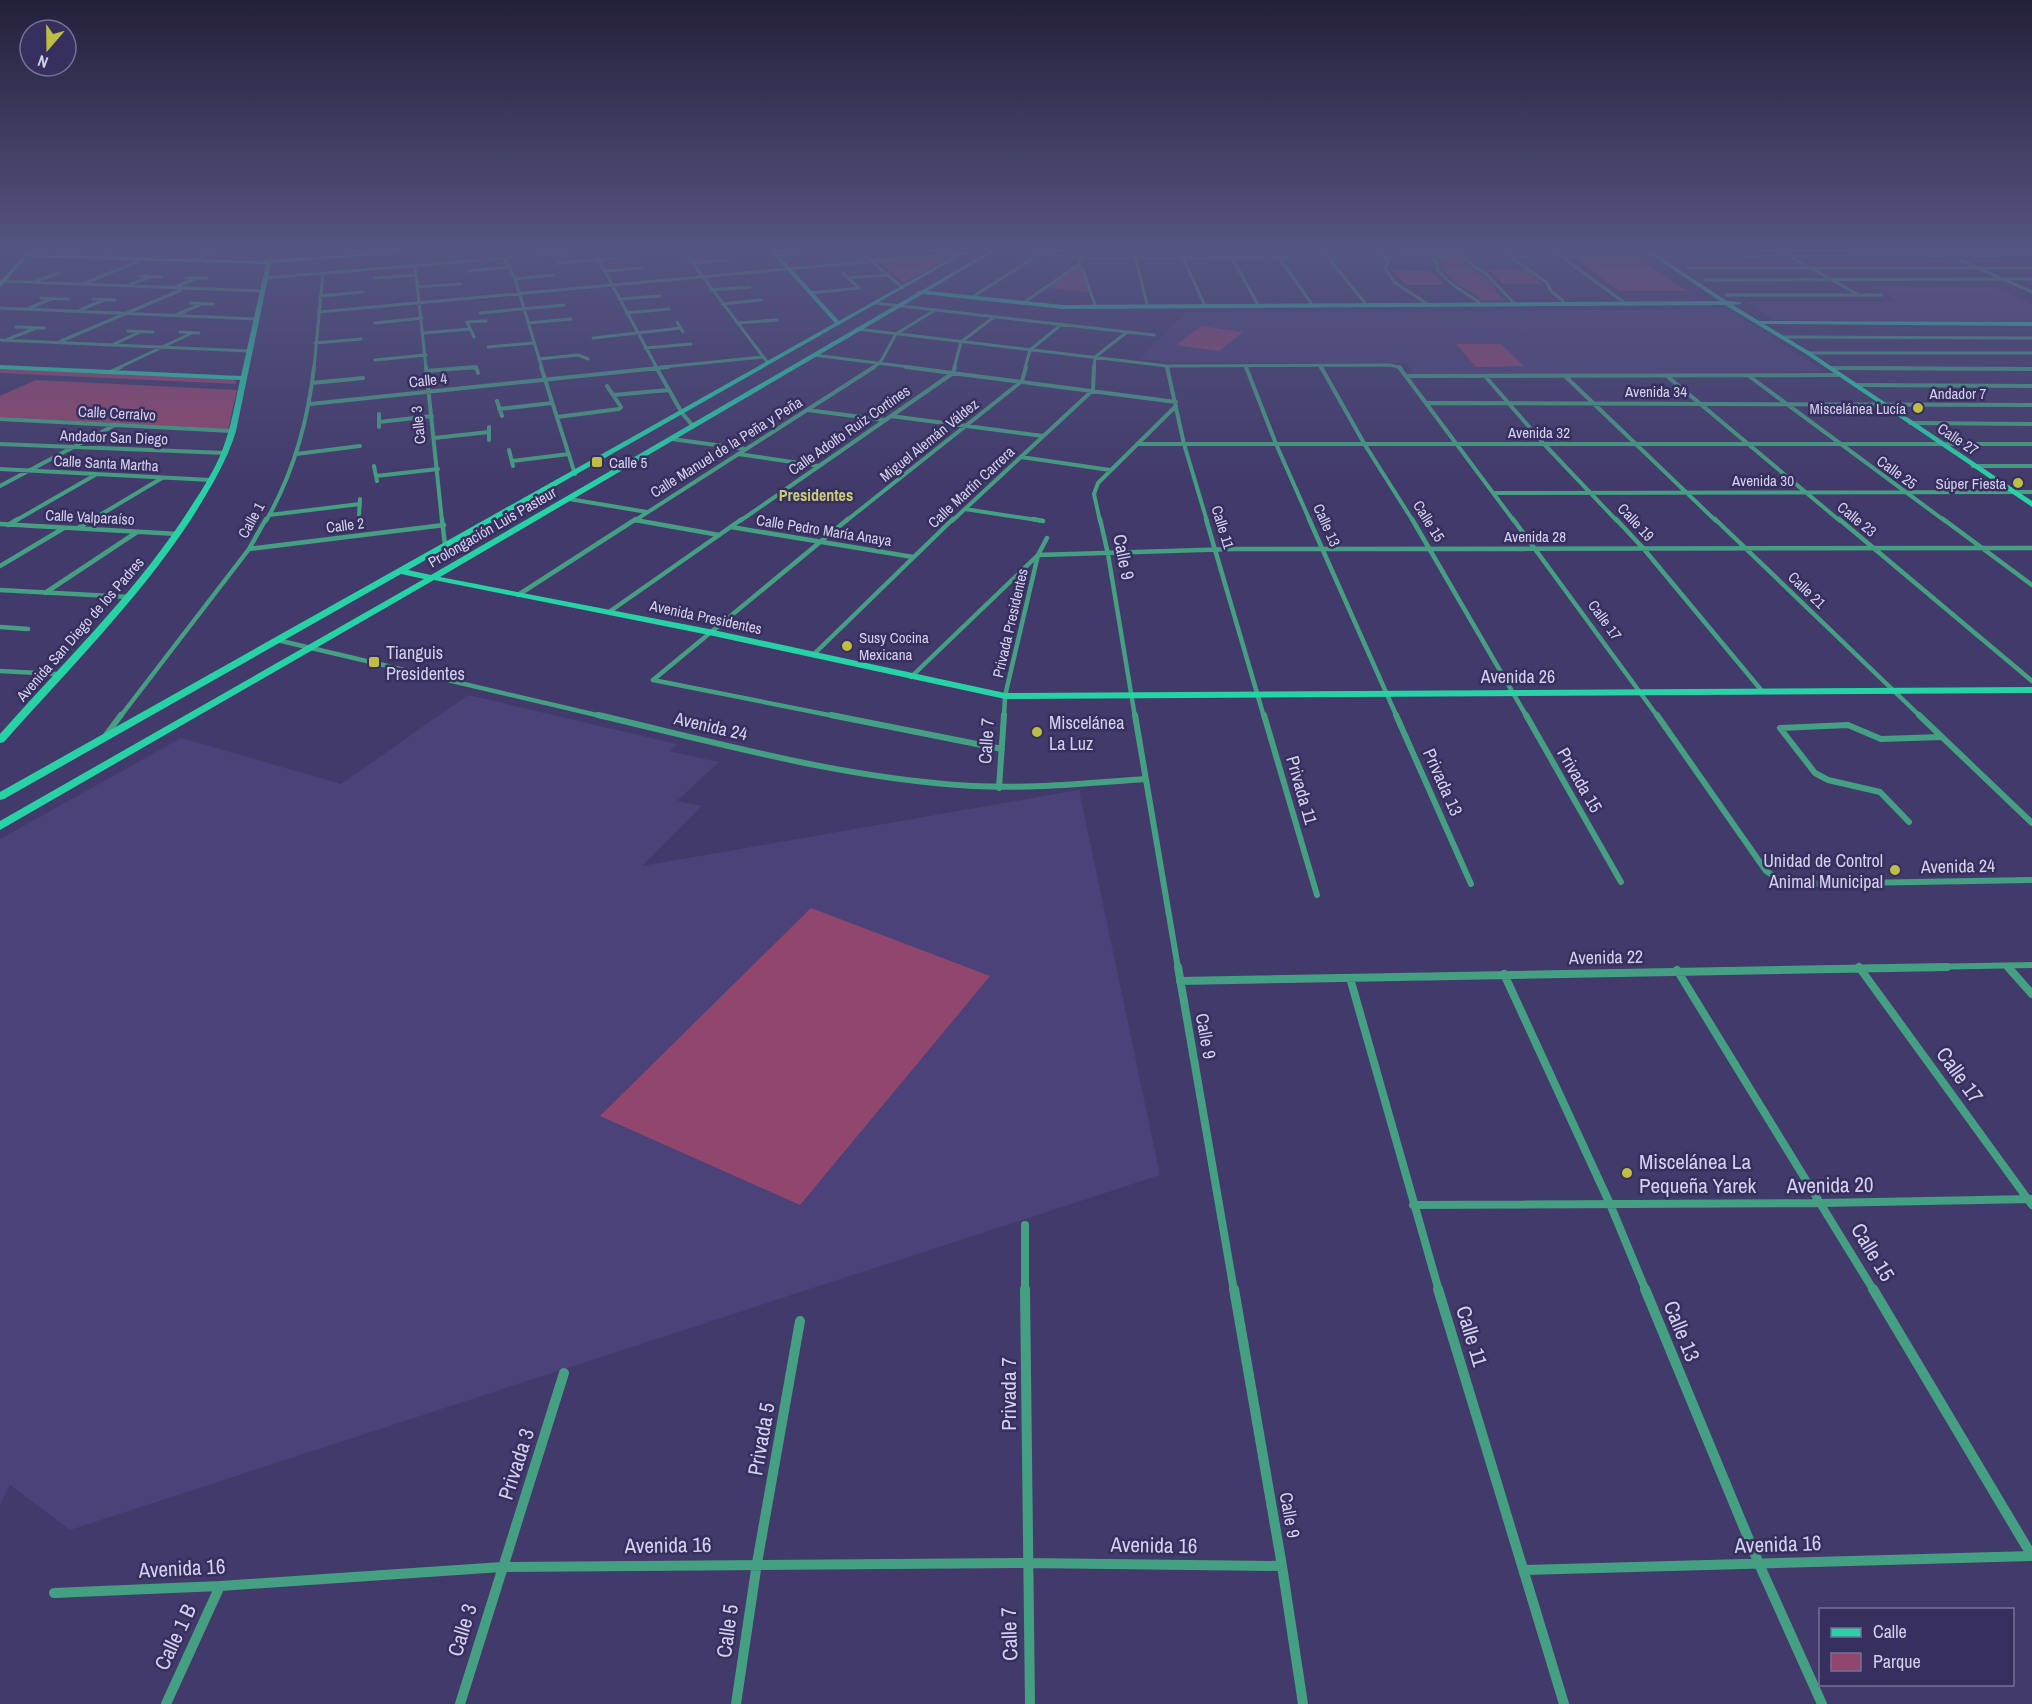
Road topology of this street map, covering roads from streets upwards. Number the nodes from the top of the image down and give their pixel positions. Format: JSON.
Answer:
{"nodes":[{"id":1,"x":35,"y":329,"type":"edge"},
{"id":2,"x":91,"y":329,"type":"edge"},
{"id":3,"x":254,"y":329,"type":"edge"},
{"id":4,"x":316,"y":329,"type":"edge"},
{"id":5,"x":423,"y":329,"type":"edge"},
{"id":6,"x":470,"y":329,"type":"joint"},
{"id":7,"x":529,"y":329,"type":"edge"},
{"id":8,"x":635,"y":329,"type":"edge"},
{"id":9,"x":681,"y":329,"type":"edge"},
{"id":10,"x":741,"y":329,"type":"edge"},
{"id":11,"x":830,"y":329,"type":"edge"},
{"id":12,"x":857,"y":329,"type":"joint"},
{"id":13,"x":905,"y":329,"type":"edge"},
{"id":14,"x":979,"y":329,"type":"edge"},
{"id":15,"x":1056,"y":329,"type":"edge"},
{"id":16,"x":1099,"y":329,"type":"edge"},
{"id":17,"x":1773,"y":329,"type":"edge"},
{"id":18,"x":128,"y":331,"type":"dead end"},
{"id":19,"x":140,"y":332,"type":"junction"},
{"id":20,"x":153,"y":332,"type":"dead end"},
{"id":21,"x":180,"y":332,"type":"dead end"},
{"id":22,"x":589,"y":332,"type":"dead end"},
{"id":23,"x":1127,"y":332,"type":"junction"},
{"id":24,"x":192,"y":333,"type":"junction"},
{"id":25,"x":199,"y":333,"type":"dead end"},
{"id":26,"x":424,"y":333,"type":"junction"},
{"id":27,"x":637,"y":333,"type":"junction"},
{"id":28,"x":896,"y":334,"type":"junction"},
{"id":29,"x":1154,"y":335,"type":"dead end"},
{"id":30,"x":474,"y":337,"type":"dead end"},
{"id":31,"x":1785,"y":337,"type":"junction"},
{"id":32,"x":2032,"y":338,"type":"edge"},
{"id":33,"x":2,"y":340,"type":"edge"},
{"id":34,"x":486,"y":342,"type":"dead end"},
{"id":35,"x":961,"y":342,"type":"junction"},
{"id":36,"x":57,"y":343,"type":"junction"},
{"id":37,"x":315,"y":343,"type":"junction"},
{"id":38,"x":533,"y":343,"type":"junction"},
{"id":39,"x":110,"y":345,"type":"junction"},
{"id":40,"x":362,"y":345,"type":"dead end"},
{"id":41,"x":161,"y":347,"type":"junction"},
{"id":42,"x":645,"y":348,"type":"junction"},
{"id":43,"x":694,"y":349,"type":"dead end"},
{"id":44,"x":1030,"y":350,"type":"junction"},
{"id":45,"x":249,"y":351,"type":"junction"},
{"id":46,"x":376,"y":352,"type":"dead end"},
{"id":47,"x":1808,"y":352,"type":"junction"},
{"id":48,"x":2032,"y":353,"type":"edge"},
{"id":49,"x":426,"y":355,"type":"junction"},
{"id":50,"x":814,"y":355,"type":"junction"},
{"id":51,"x":1095,"y":357,"type":"junction"},
{"id":52,"x":538,"y":359,"type":"junction"},
{"id":53,"x":588,"y":359,"type":"dead end"},
{"id":54,"x":765,"y":360,"type":"junction"},
{"id":55,"x":880,"y":363,"type":"junction"},
{"id":56,"x":1167,"y":366,"type":"junction"},
{"id":57,"x":1246,"y":366,"type":"junction"},
{"id":58,"x":1320,"y":366,"type":"junction"},
{"id":59,"x":0,"y":367,"type":"edge"},
{"id":60,"x":657,"y":368,"type":"junction"},
{"id":61,"x":1830,"y":368,"type":"junction"},
{"id":62,"x":2032,"y":369,"type":"edge"},
{"id":63,"x":428,"y":371,"type":"junction"},
{"id":64,"x":110,"y":372,"type":"junction"},
{"id":65,"x":478,"y":373,"type":"dead end"},
{"id":66,"x":953,"y":373,"type":"junction"},
{"id":67,"x":0,"y":375,"type":"edge"},
{"id":68,"x":1749,"y":375,"type":"junction"},
{"id":69,"x":1840,"y":375,"type":"junction"},
{"id":70,"x":1407,"y":376,"type":"junction"},
{"id":71,"x":1485,"y":376,"type":"junction"},
{"id":72,"x":1565,"y":376,"type":"junction"},
{"id":73,"x":1667,"y":376,"type":"junction"},
{"id":74,"x":545,"y":380,"type":"junction"},
{"id":75,"x":1022,"y":381,"type":"junction"},
{"id":76,"x":243,"y":382,"type":"junction"},
{"id":77,"x":312,"y":383,"type":"junction"},
{"id":78,"x":362,"y":384,"type":"dead end"},
{"id":79,"x":1856,"y":385,"type":"junction"},
{"id":80,"x":607,"y":386,"type":"dead end"},
{"id":81,"x":2032,"y":386,"type":"edge"},
{"id":82,"x":669,"y":390,"type":"junction"},
{"id":83,"x":1093,"y":390,"type":"junction"},
{"id":84,"x":430,"y":392,"type":"junction"},
{"id":85,"x":613,"y":395,"type":"junction"},
{"id":86,"x":497,"y":401,"type":"dead end"},
{"id":87,"x":552,"y":403,"type":"junction"},
{"id":88,"x":1427,"y":403,"type":"junction"},
{"id":89,"x":1595,"y":403,"type":"junction"},
{"id":90,"x":310,"y":404,"type":"junction"},
{"id":91,"x":1176,"y":404,"type":"junction"},
{"id":92,"x":1508,"y":404,"type":"junction"},
{"id":93,"x":1699,"y":404,"type":"junction"},
{"id":94,"x":1785,"y":404,"type":"junction"},
{"id":95,"x":1884,"y":404,"type":"junction"},
{"id":96,"x":2032,"y":405,"type":"edge"},
{"id":97,"x":499,"y":409,"type":"junction"},
{"id":98,"x":807,"y":410,"type":"junction"},
{"id":99,"x":682,"y":413,"type":"junction"},
{"id":100,"x":380,"y":414,"type":"dead end"},
{"id":101,"x":432,"y":416,"type":"junction"},
{"id":102,"x":502,"y":416,"type":"dead end"},
{"id":103,"x":891,"y":416,"type":"junction"},
{"id":104,"x":557,"y":417,"type":"junction"},
{"id":105,"x":0,"y":419,"type":"edge"},
{"id":106,"x":884,"y":420,"type":"junction"},
{"id":107,"x":1910,"y":423,"type":"junction"},
{"id":108,"x":2032,"y":424,"type":"edge"},
{"id":109,"x":115,"y":425,"type":"junction"},
{"id":110,"x":693,"y":426,"type":"junction"},
{"id":111,"x":966,"y":426,"type":"junction"},
{"id":112,"x":232,"y":431,"type":"junction"},
{"id":113,"x":1043,"y":436,"type":"junction"},
{"id":114,"x":434,"y":438,"type":"junction"},
{"id":115,"x":672,"y":439,"type":"junction"},
{"id":116,"x":489,"y":440,"type":"dead end"},
{"id":117,"x":0,"y":444,"type":"edge"},
{"id":118,"x":1137,"y":444,"type":"junction"},
{"id":119,"x":1184,"y":444,"type":"junction"},
{"id":120,"x":1276,"y":444,"type":"junction"},
{"id":121,"x":1458,"y":444,"type":"junction"},
{"id":122,"x":1544,"y":444,"type":"junction"},
{"id":123,"x":1941,"y":444,"type":"junction"},
{"id":124,"x":2032,"y":444,"type":"edge"},
{"id":125,"x":1365,"y":445,"type":"junction"},
{"id":126,"x":1637,"y":445,"type":"junction"},
{"id":127,"x":1841,"y":445,"type":"junction"},
{"id":128,"x":361,"y":446,"type":"dead end"},
{"id":129,"x":1749,"y":446,"type":"junction"},
{"id":130,"x":72,"y":448,"type":"junction"},
{"id":131,"x":745,"y":449,"type":"junction"},
{"id":132,"x":509,"y":450,"type":"dead end"},
{"id":133,"x":226,"y":453,"type":"junction"},
{"id":134,"x":296,"y":454,"type":"junction"},
{"id":135,"x":569,"y":454,"type":"junction"},
{"id":136,"x":738,"y":454,"type":"junction"},
{"id":137,"x":1021,"y":457,"type":"junction"},
{"id":138,"x":374,"y":466,"type":"dead end"},
{"id":139,"x":819,"y":466,"type":"junction"},
{"id":140,"x":1973,"y":466,"type":"junction"},
{"id":141,"x":2032,"y":466,"type":"edge"},
{"id":142,"x":0,"y":469,"type":"edge"},
{"id":143,"x":30,"y":470,"type":"junction"},
{"id":144,"x":438,"y":470,"type":"junction"},
{"id":145,"x":1110,"y":470,"type":"junction"},
{"id":146,"x":97,"y":474,"type":"junction"},
{"id":147,"x":575,"y":474,"type":"junction"},
{"id":148,"x":163,"y":478,"type":"junction"},
{"id":149,"x":212,"y":480,"type":"junction"},
{"id":150,"x":0,"y":486,"type":"edge"},
{"id":151,"x":1903,"y":491,"type":"junction"},
{"id":152,"x":1589,"y":492,"type":"junction"},
{"id":153,"x":1686,"y":492,"type":"junction"},
{"id":154,"x":1804,"y":492,"type":"junction"},
{"id":155,"x":2012,"y":492,"type":"junction"},
{"id":156,"x":2032,"y":492,"type":"edge"},
{"id":157,"x":1494,"y":493,"type":"junction"},
{"id":158,"x":569,"y":499,"type":"junction"},
{"id":159,"x":2032,"y":505,"type":"edge"},
{"id":160,"x":965,"y":508,"type":"junction"},
{"id":161,"x":647,"y":512,"type":"junction"},
{"id":162,"x":269,"y":515,"type":"junction"},
{"id":163,"x":359,"y":515,"type":"dead end"},
{"id":164,"x":634,"y":520,"type":"junction"},
{"id":165,"x":1043,"y":521,"type":"dead end"},
{"id":166,"x":0,"y":524,"type":"edge"},
{"id":167,"x":7,"y":525,"type":"junction"},
{"id":168,"x":444,"y":525,"type":"junction"},
{"id":169,"x":731,"y":527,"type":"junction"},
{"id":170,"x":64,"y":528,"type":"junction"},
{"id":171,"x":78,"y":529,"type":"junction"},
{"id":172,"x":137,"y":532,"type":"junction"},
{"id":173,"x":178,"y":534,"type":"junction"},
{"id":174,"x":719,"y":535,"type":"junction"},
{"id":175,"x":1047,"y":538,"type":"dead end"},
{"id":176,"x":820,"y":542,"type":"junction"},
{"id":177,"x":445,"y":545,"type":"junction"},
{"id":178,"x":1536,"y":548,"type":"junction"},
{"id":179,"x":1643,"y":548,"type":"junction"},
{"id":180,"x":1746,"y":548,"type":"junction"},
{"id":181,"x":1874,"y":548,"type":"junction"},
{"id":182,"x":1984,"y":548,"type":"junction"},
{"id":183,"x":2032,"y":548,"type":"edge"},
{"id":184,"x":249,"y":549,"type":"junction"},
{"id":185,"x":1323,"y":549,"type":"junction"},
{"id":186,"x":1431,"y":549,"type":"junction"},
{"id":187,"x":1216,"y":551,"type":"junction"},
{"id":188,"x":1108,"y":554,"type":"junction"},
{"id":189,"x":1038,"y":555,"type":"junction"},
{"id":190,"x":913,"y":557,"type":"junction"},
{"id":191,"x":0,"y":566,"type":"edge"},
{"id":192,"x":399,"y":571,"type":"junction"},
{"id":193,"x":433,"y":578,"type":"junction"},
{"id":194,"x":2032,"y":585,"type":"edge"},
{"id":195,"x":0,"y":590,"type":"edge"},
{"id":196,"x":44,"y":593,"type":"junction"},
{"id":197,"x":518,"y":595,"type":"junction"},
{"id":198,"x":130,"y":598,"type":"junction"},
{"id":199,"x":609,"y":612,"type":"junction"},
{"id":200,"x":0,"y":627,"type":"edge"},
{"id":201,"x":28,"y":629,"type":"dead end"},
{"id":202,"x":709,"y":632,"type":"junction"},
{"id":203,"x":277,"y":640,"type":"junction"},
{"id":204,"x":313,"y":647,"type":"junction"},
{"id":205,"x":813,"y":655,"type":"junction"},
{"id":206,"x":0,"y":670,"type":"edge"},
{"id":207,"x":57,"y":674,"type":"junction"},
{"id":208,"x":911,"y":677,"type":"junction"},
{"id":209,"x":2032,"y":681,"type":"edge"},
{"id":210,"x":1892,"y":690,"type":"junction"},
{"id":211,"x":2032,"y":690,"type":"edge"},
{"id":212,"x":1762,"y":691,"type":"junction"},
{"id":213,"x":1641,"y":692,"type":"junction"},
{"id":214,"x":1387,"y":693,"type":"junction"},
{"id":215,"x":1512,"y":693,"type":"junction"},
{"id":216,"x":1258,"y":694,"type":"junction"},
{"id":217,"x":1005,"y":696,"type":"junction"},
{"id":218,"x":1131,"y":696,"type":"junction"},
{"id":219,"x":1942,"y":737,"type":"junction"},
{"id":220,"x":104,"y":738,"type":"junction"},
{"id":221,"x":0,"y":740,"type":"edge"},
{"id":222,"x":1002,"y":749,"type":"junction"},
{"id":223,"x":1145,"y":779,"type":"junction"},
{"id":224,"x":999,"y":788,"type":"junction"},
{"id":225,"x":0,"y":797,"type":"edge"},
{"id":226,"x":1909,"y":822,"type":"dead end"},
{"id":227,"x":2032,"y":823,"type":"edge"},
{"id":228,"x":0,"y":826,"type":"edge"},
{"id":229,"x":2032,"y":880,"type":"edge"},
{"id":230,"x":1778,"y":881,"type":"joint"},
{"id":231,"x":1621,"y":882,"type":"dead end"},
{"id":232,"x":1471,"y":884,"type":"dead end"},
{"id":233,"x":1317,"y":895,"type":"dead end"},
{"id":234,"x":2032,"y":965,"type":"edge"},
{"id":235,"x":2007,"y":966,"type":"junction"},
{"id":236,"x":1859,"y":967,"type":"junction"},
{"id":237,"x":1677,"y":970,"type":"junction"},
{"id":238,"x":1504,"y":974,"type":"junction"},
{"id":239,"x":1350,"y":978,"type":"junction"},
{"id":240,"x":1180,"y":981,"type":"junction"},
{"id":241,"x":2032,"y":994,"type":"edge"},
{"id":242,"x":2031,"y":1201,"type":"edge"},
{"id":243,"x":1822,"y":1203,"type":"junction"},
{"id":244,"x":1610,"y":1204,"type":"junction"},
{"id":245,"x":1413,"y":1205,"type":"junction"},
{"id":246,"x":1025,"y":1225,"type":"dead end"},
{"id":247,"x":800,"y":1321,"type":"dead end"},
{"id":248,"x":564,"y":1373,"type":"dead end"},
{"id":249,"x":2032,"y":1556,"type":"edge"},
{"id":250,"x":757,"y":1563,"type":"junction"},
{"id":251,"x":1027,"y":1563,"type":"junction"},
{"id":252,"x":1759,"y":1564,"type":"junction"},
{"id":253,"x":1282,"y":1566,"type":"junction"},
{"id":254,"x":502,"y":1567,"type":"junction"},
{"id":255,"x":1526,"y":1570,"type":"junction"},
{"id":256,"x":220,"y":1586,"type":"junction"},
{"id":257,"x":54,"y":1593,"type":"dead end"},
{"id":258,"x":166,"y":1704,"type":"edge"},
{"id":259,"x":460,"y":1704,"type":"edge"},
{"id":260,"x":736,"y":1704,"type":"edge"},
{"id":261,"x":1030,"y":1704,"type":"edge"},
{"id":262,"x":1303,"y":1704,"type":"edge"},
{"id":263,"x":1564,"y":1704,"type":"edge"},
{"id":264,"x":1822,"y":1704,"type":"edge"}],
"edges":[{"from":1,"to":33,"type":"street"},
{"from":2,"to":36,"type":"street"},
{"from":3,"to":45,"type":"street","name":"Avenida San Diego de los Padres"},
{"from":4,"to":37,"type":"street","name":"Calle 1"},
{"from":5,"to":26,"type":"street","name":"Calle 3"},
{"from":6,"to":26,"type":"street"},
{"from":6,"to":30,"type":"street"},
{"from":7,"to":38,"type":"street"},
{"from":8,"to":27,"type":"street"},
{"from":9,"to":27,"type":"street"},
{"from":10,"to":54,"type":"street"},
{"from":11,"to":54,"type":"street","name":"Prolongación Luis Pasteur"},
{"from":12,"to":28,"type":"street"},
{"from":12,"to":50,"type":"street","name":"Prolongación Luis Pasteur"},
{"from":13,"to":28,"type":"street","name":"Calle Manuel de la Peña y Peña"},
{"from":14,"to":35,"type":"street"},
{"from":15,"to":44,"type":"street"},
{"from":16,"to":23,"type":"street"},
{"from":17,"to":31,"type":"street","name":"Calle 27"},
{"from":18,"to":19,"type":"street"},
{"from":19,"to":20,"type":"street"},
{"from":19,"to":39,"type":"street"},
{"from":21,"to":24,"type":"street"},
{"from":22,"to":27,"type":"street"},
{"from":23,"to":29,"type":"street"},
{"from":23,"to":51,"type":"street"},
{"from":24,"to":25,"type":"street"},
{"from":24,"to":41,"type":"street"},
{"from":26,"to":49,"type":"street","name":"Calle 3"},
{"from":27,"to":42,"type":"street"},
{"from":28,"to":35,"type":"street"},
{"from":28,"to":55,"type":"street","name":"Calle Manuel de la Peña y Peña"},
{"from":31,"to":32,"type":"street"},
{"from":31,"to":47,"type":"street","name":"Calle 27"},
{"from":33,"to":36,"type":"street"},
{"from":34,"to":38,"type":"street"},
{"from":35,"to":44,"type":"street"},
{"from":35,"to":66,"type":"street"},
{"from":36,"to":39,"type":"street"},
{"from":37,"to":40,"type":"street"},
{"from":37,"to":77,"type":"street","name":"Calle 1"},
{"from":38,"to":52,"type":"street"},
{"from":39,"to":41,"type":"street"},
{"from":41,"to":45,"type":"street"},
{"from":41,"to":64,"type":"street"},
{"from":42,"to":43,"type":"street"},
{"from":42,"to":60,"type":"street"},
{"from":44,"to":51,"type":"street"},
{"from":44,"to":75,"type":"street"},
{"from":45,"to":76,"type":"street","name":"Avenida San Diego de los Padres"},
{"from":46,"to":49,"type":"street"},
{"from":47,"to":48,"type":"street"},
{"from":47,"to":61,"type":"street","name":"Calle 27"},
{"from":49,"to":63,"type":"street","name":"Calle 3"},
{"from":50,"to":55,"type":"street"},
{"from":50,"to":110,"type":"street","name":"Prolongación Luis Pasteur"},
{"from":51,"to":56,"type":"street"},
{"from":51,"to":83,"type":"street"},
{"from":52,"to":53,"type":"street"},
{"from":52,"to":74,"type":"street"},
{"from":54,"to":60,"type":"street","name":"Calle 4"},
{"from":54,"to":99,"type":"street","name":"Prolongación Luis Pasteur"},
{"from":55,"to":66,"type":"street"},
{"from":55,"to":98,"type":"street","name":"Calle Manuel de la Peña y Peña"},
{"from":56,"to":57,"type":"street"},
{"from":56,"to":91,"type":"street","name":"Calle 11"},
{"from":57,"to":58,"type":"street"},
{"from":57,"to":120,"type":"street","name":"Calle 13"},
{"from":58,"to":70,"type":"street"},
{"from":58,"to":125,"type":"street","name":"Calle 15"},
{"from":59,"to":64,"type":"street"},
{"from":60,"to":74,"type":"street","name":"Calle 4"},
{"from":60,"to":82,"type":"street"},
{"from":61,"to":62,"type":"street"},
{"from":61,"to":69,"type":"street","name":"Calle 27"},
{"from":63,"to":65,"type":"street"},
{"from":63,"to":84,"type":"street","name":"Calle 3"},
{"from":64,"to":76,"type":"street"},
{"from":66,"to":75,"type":"street"},
{"from":66,"to":103,"type":"street","name":"Calle Adolfo Ruiz Cortines"},
{"from":67,"to":76,"type":"street"},
{"from":68,"to":69,"type":"street"},
{"from":68,"to":73,"type":"street"},
{"from":68,"to":94,"type":"street","name":"Calle 25"},
{"from":69,"to":79,"type":"street","name":"Calle 27"},
{"from":70,"to":71,"type":"street"},
{"from":70,"to":88,"type":"street","name":"Calle 17"},
{"from":71,"to":72,"type":"street"},
{"from":71,"to":92,"type":"street","name":"Calle 19"},
{"from":72,"to":73,"type":"street"},
{"from":72,"to":89,"type":"street","name":"Calle 21"},
{"from":73,"to":93,"type":"street","name":"Calle 23"},
{"from":74,"to":84,"type":"street","name":"Calle 4"},
{"from":74,"to":87,"type":"street"},
{"from":75,"to":83,"type":"street"},
{"from":75,"to":111,"type":"street","name":"Miguel Alemán Váldez"},
{"from":76,"to":112,"type":"street","name":"Avenida San Diego de los Padres"},
{"from":77,"to":78,"type":"street"},
{"from":77,"to":90,"type":"street","name":"Calle 1"},
{"from":79,"to":81,"type":"street"},
{"from":79,"to":95,"type":"street","name":"Calle 27"},
{"from":80,"to":85,"type":"street"},
{"from":82,"to":85,"type":"street"},
{"from":82,"to":99,"type":"street"},
{"from":83,"to":91,"type":"street"},
{"from":83,"to":113,"type":"street","name":"Calle Martín Carrera"},
{"from":84,"to":90,"type":"street","name":"Calle 4"},
{"from":84,"to":101,"type":"street","name":"Calle 3"},
{"from":85,"to":104,"type":"street"},
{"from":86,"to":97,"type":"street"},
{"from":87,"to":97,"type":"street"},
{"from":87,"to":104,"type":"street"},
{"from":88,"to":92,"type":"street","name":"Avenida 34"},
{"from":88,"to":121,"type":"street","name":"Calle 17"},
{"from":89,"to":92,"type":"street","name":"Avenida 34"},
{"from":89,"to":93,"type":"street","name":"Avenida 34"},
{"from":89,"to":126,"type":"street","name":"Calle 21"},
{"from":90,"to":134,"type":"street","name":"Calle 1"},
{"from":91,"to":118,"type":"street","name":"Calle 9"},
{"from":91,"to":119,"type":"street","name":"Calle 11"},
{"from":92,"to":122,"type":"street","name":"Calle 19"},
{"from":93,"to":94,"type":"street","name":"Avenida 34"},
{"from":93,"to":129,"type":"street","name":"Calle 23"},
{"from":94,"to":95,"type":"street","name":"Avenida 34"},
{"from":94,"to":127,"type":"street","name":"Calle 25"},
{"from":95,"to":96,"type":"street","name":"Andador 7"},
{"from":95,"to":107,"type":"street","name":"Calle 27"},
{"from":97,"to":102,"type":"street"},
{"from":98,"to":106,"type":"street"},
{"from":98,"to":131,"type":"street","name":"Calle Manuel de la Peña y Peña"},
{"from":99,"to":110,"type":"street"},
{"from":99,"to":147,"type":"street","name":"Prolongación Luis Pasteur"},
{"from":100,"to":101,"type":"street"},
{"from":101,"to":114,"type":"street","name":"Calle 3"},
{"from":103,"to":106,"type":"street","name":"Calle Adolfo Ruiz Cortines"},
{"from":103,"to":111,"type":"street"},
{"from":104,"to":135,"type":"street"},
{"from":105,"to":109,"type":"street","name":"Calle Cerralvo"},
{"from":106,"to":139,"type":"street","name":"Calle Adolfo Ruiz Cortines"},
{"from":107,"to":108,"type":"street"},
{"from":107,"to":123,"type":"street","name":"Calle 27"},
{"from":109,"to":112,"type":"street","name":"Calle Cerralvo"},
{"from":109,"to":130,"type":"street"},
{"from":110,"to":115,"type":"street","name":"Prolongación Luis Pasteur"},
{"from":111,"to":113,"type":"street"},
{"from":111,"to":176,"type":"street","name":"Miguel Alemán Váldez"},
{"from":112,"to":133,"type":"street","name":"Avenida San Diego de los Padres"},
{"from":113,"to":137,"type":"street","name":"Calle Martín Carrera"},
{"from":114,"to":116,"type":"street"},
{"from":114,"to":144,"type":"street","name":"Calle 3"},
{"from":115,"to":131,"type":"street"},
{"from":115,"to":158,"type":"street","name":"Prolongación Luis Pasteur"},
{"from":117,"to":130,"type":"street","name":"Andador San Diego"},
{"from":118,"to":119,"type":"street","name":"Avenida 32"},
{"from":118,"to":145,"type":"street","name":"Calle 9"},
{"from":119,"to":120,"type":"street","name":"Avenida 32"},
{"from":119,"to":187,"type":"street","name":"Calle 11"},
{"from":120,"to":125,"type":"street","name":"Avenida 32"},
{"from":120,"to":185,"type":"street","name":"Calle 13"},
{"from":121,"to":122,"type":"street","name":"Avenida 32"},
{"from":121,"to":125,"type":"street","name":"Avenida 32"},
{"from":121,"to":157,"type":"street","name":"Calle 17"},
{"from":122,"to":126,"type":"street","name":"Avenida 32"},
{"from":122,"to":152,"type":"street","name":"Calle 19"},
{"from":123,"to":124,"type":"street","name":"Avenida 32"},
{"from":123,"to":127,"type":"street","name":"Avenida 32"},
{"from":123,"to":140,"type":"street","name":"Calle 27"},
{"from":125,"to":186,"type":"street","name":"Calle 15"},
{"from":126,"to":129,"type":"street","name":"Avenida 32"},
{"from":126,"to":153,"type":"street","name":"Calle 21"},
{"from":127,"to":129,"type":"street","name":"Avenida 32"},
{"from":127,"to":151,"type":"street","name":"Calle 25"},
{"from":128,"to":134,"type":"street"},
{"from":129,"to":154,"type":"street","name":"Calle 23"},
{"from":130,"to":133,"type":"street","name":"Andador San Diego"},
{"from":130,"to":143,"type":"street"},
{"from":131,"to":136,"type":"street","name":"Calle Manuel de la Peña y Peña"},
{"from":132,"to":135,"type":"street"},
{"from":133,"to":149,"type":"street","name":"Avenida San Diego de los Padres"},
{"from":134,"to":162,"type":"street","name":"Calle 1"},
{"from":135,"to":147,"type":"street"},
{"from":136,"to":139,"type":"street"},
{"from":136,"to":161,"type":"street","name":"Calle Manuel de la Peña y Peña"},
{"from":137,"to":145,"type":"street"},
{"from":137,"to":160,"type":"street","name":"Calle Martín Carrera"},
{"from":138,"to":144,"type":"street"},
{"from":139,"to":169,"type":"street","name":"Calle Adolfo Ruiz Cortines"},
{"from":140,"to":141,"type":"street"},
{"from":140,"to":155,"type":"street","name":"Calle 27"},
{"from":142,"to":143,"type":"street","name":"Calle Santa Martha"},
{"from":143,"to":146,"type":"street","name":"Calle Santa Martha"},
{"from":143,"to":150,"type":"street"},
{"from":144,"to":168,"type":"street","name":"Calle 3"},
{"from":145,"to":188,"type":"street","name":"Calle 9"},
{"from":146,"to":148,"type":"street","name":"Calle Santa Martha"},
{"from":146,"to":167,"type":"street"},
{"from":147,"to":177,"type":"street","name":"Prolongación Luis Pasteur"},
{"from":148,"to":149,"type":"street","name":"Calle Santa Martha"},
{"from":148,"to":171,"type":"street"},
{"from":149,"to":173,"type":"street","name":"Avenida San Diego de los Padres"},
{"from":151,"to":154,"type":"street","name":"Avenida 30"},
{"from":151,"to":155,"type":"street","name":"Avenida 30"},
{"from":151,"to":182,"type":"street","name":"Calle 25"},
{"from":152,"to":153,"type":"street","name":"Avenida 30"},
{"from":152,"to":157,"type":"street","name":"Avenida 30"},
{"from":152,"to":179,"type":"street","name":"Calle 19"},
{"from":153,"to":154,"type":"street","name":"Avenida 30"},
{"from":153,"to":180,"type":"street","name":"Calle 21"},
{"from":154,"to":181,"type":"street","name":"Calle 23"},
{"from":155,"to":156,"type":"street","name":"Avenida 30"},
{"from":155,"to":159,"type":"street","name":"Calle 27"},
{"from":157,"to":178,"type":"street","name":"Calle 17"},
{"from":158,"to":161,"type":"street"},
{"from":158,"to":193,"type":"street","name":"Prolongación Luis Pasteur"},
{"from":160,"to":165,"type":"street"},
{"from":160,"to":190,"type":"street","name":"Calle Martín Carrera"},
{"from":161,"to":164,"type":"street","name":"Calle Manuel de la Peña y Peña"},
{"from":162,"to":163,"type":"street"},
{"from":162,"to":184,"type":"street","name":"Calle 1"},
{"from":164,"to":174,"type":"street"},
{"from":164,"to":197,"type":"street","name":"Calle Manuel de la Peña y Peña"},
{"from":166,"to":167,"type":"street","name":"Calle Valparaíso"},
{"from":167,"to":170,"type":"street","name":"Calle Valparaíso"},
{"from":168,"to":177,"type":"street","name":"Calle 3"},
{"from":168,"to":184,"type":"street","name":"Calle 2"},
{"from":169,"to":174,"type":"street","name":"Calle Adolfo Ruiz Cortines"},
{"from":169,"to":176,"type":"street","name":"Calle Pedro María Anaya"},
{"from":170,"to":171,"type":"street","name":"Calle Valparaíso"},
{"from":170,"to":191,"type":"street"},
{"from":171,"to":172,"type":"street","name":"Calle Valparaíso"},
{"from":172,"to":173,"type":"street","name":"Calle Valparaíso"},
{"from":172,"to":196,"type":"street"},
{"from":173,"to":198,"type":"street","name":"Avenida San Diego de los Padres"},
{"from":174,"to":199,"type":"street","name":"Calle Adolfo Ruiz Cortines"},
{"from":175,"to":189,"type":"street"},
{"from":176,"to":190,"type":"street","name":"Calle Pedro María Anaya"},
{"from":176,"to":202,"type":"street","name":"Miguel Alemán Váldez"},
{"from":177,"to":192,"type":"street","name":"Prolongación Luis Pasteur"},
{"from":178,"to":179,"type":"street","name":"Avenida 28"},
{"from":178,"to":186,"type":"street","name":"Avenida 28"},
{"from":178,"to":213,"type":"street","name":"Calle 17"},
{"from":179,"to":180,"type":"street","name":"Avenida 28"},
{"from":179,"to":212,"type":"street","name":"Calle 19"},
{"from":180,"to":181,"type":"street","name":"Avenida 28"},
{"from":180,"to":210,"type":"street","name":"Calle 21"},
{"from":181,"to":182,"type":"street","name":"Avenida 28"},
{"from":181,"to":209,"type":"street","name":"Calle 23"},
{"from":182,"to":183,"type":"street","name":"Avenida 28"},
{"from":182,"to":194,"type":"street","name":"Calle 25"},
{"from":184,"to":220,"type":"street","name":"Calle 1"},
{"from":185,"to":186,"type":"street","name":"Avenida 28"},
{"from":185,"to":187,"type":"street","name":"Avenida 28"},
{"from":185,"to":214,"type":"street","name":"Calle 13"},
{"from":186,"to":215,"type":"street","name":"Calle 15"},
{"from":187,"to":188,"type":"street","name":"Avenida 28"},
{"from":187,"to":216,"type":"street","name":"Calle 11"},
{"from":188,"to":189,"type":"street","name":"Avenida 28"},
{"from":188,"to":218,"type":"street","name":"Calle 9"},
{"from":189,"to":208,"type":"street"},
{"from":189,"to":217,"type":"street","name":"Privada Presidentes"},
{"from":190,"to":205,"type":"street","name":"Calle Martín Carrera"},
{"from":192,"to":193,"type":"street","name":"Avenida Presidentes"},
{"from":192,"to":203,"type":"street","name":"Prolongación Luis Pasteur"},
{"from":193,"to":197,"type":"street","name":"Avenida Presidentes"},
{"from":193,"to":204,"type":"street","name":"Prolongación Luis Pasteur"},
{"from":195,"to":196,"type":"street"},
{"from":196,"to":198,"type":"street"},
{"from":197,"to":199,"type":"street","name":"Avenida Presidentes"},
{"from":198,"to":207,"type":"street","name":"Avenida San Diego de los Padres"},
{"from":199,"to":202,"type":"street","name":"Avenida Presidentes"},
{"from":200,"to":201,"type":"street"},
{"from":202,"to":205,"type":"street","name":"Avenida Presidentes"},
{"from":202,"to":222,"type":"street","name":"Miguel Alemán Váldez"},
{"from":203,"to":204,"type":"street","name":"Avenida 24"},
{"from":203,"to":220,"type":"street","name":"Prolongación Luis Pasteur"},
{"from":204,"to":224,"type":"street","name":"Avenida 24"},
{"from":204,"to":228,"type":"street","name":"Prolongación Luis Pasteur"},
{"from":205,"to":208,"type":"street","name":"Avenida Presidentes"},
{"from":206,"to":207,"type":"street"},
{"from":207,"to":221,"type":"street","name":"Avenida San Diego de los Padres"},
{"from":208,"to":217,"type":"street","name":"Avenida Presidentes"},
{"from":210,"to":211,"type":"street","name":"Avenida 26"},
{"from":210,"to":212,"type":"street","name":"Avenida 26"},
{"from":210,"to":219,"type":"street","name":"Calle 21"},
{"from":212,"to":213,"type":"street","name":"Avenida 26"},
{"from":213,"to":215,"type":"street","name":"Avenida 26"},
{"from":213,"to":230,"type":"street","name":"Calle 17"},
{"from":214,"to":215,"type":"street","name":"Avenida 26"},
{"from":214,"to":216,"type":"street","name":"Avenida 26"},
{"from":214,"to":232,"type":"street","name":"Privada 13"},
{"from":215,"to":231,"type":"street","name":"Privada 15"},
{"from":216,"to":218,"type":"street","name":"Avenida 26"},
{"from":216,"to":233,"type":"street","name":"Privada 11"},
{"from":217,"to":218,"type":"street","name":"Avenida 26"},
{"from":217,"to":222,"type":"street","name":"Calle 7"},
{"from":218,"to":223,"type":"street","name":"Calle 9"},
{"from":219,"to":226,"type":"street"},
{"from":219,"to":227,"type":"street","name":"Calle 21"},
{"from":220,"to":225,"type":"street","name":"Prolongación Luis Pasteur"},
{"from":222,"to":224,"type":"street","name":"Calle 7"},
{"from":223,"to":224,"type":"street","name":"Avenida 24"},
{"from":223,"to":240,"type":"street","name":"Calle 9"},
{"from":229,"to":230,"type":"street","name":"Avenida 24"},
{"from":234,"to":235,"type":"street","name":"Avenida 22"},
{"from":235,"to":236,"type":"street","name":"Avenida 22"},
{"from":235,"to":241,"type":"street"},
{"from":236,"to":237,"type":"street","name":"Avenida 22"},
{"from":236,"to":242,"type":"street","name":"Calle 17"},
{"from":237,"to":238,"type":"street","name":"Avenida 22"},
{"from":237,"to":243,"type":"street","name":"Calle 15"},
{"from":238,"to":239,"type":"street","name":"Avenida 22"},
{"from":238,"to":244,"type":"street","name":"Calle 13"},
{"from":239,"to":240,"type":"street","name":"Avenida 22"},
{"from":239,"to":245,"type":"street","name":"Calle 11"},
{"from":240,"to":253,"type":"street","name":"Calle 9"},
{"from":242,"to":243,"type":"street","name":"Avenida 20"},
{"from":243,"to":244,"type":"street","name":"Avenida 20"},
{"from":243,"to":249,"type":"street","name":"Calle 15"},
{"from":244,"to":245,"type":"street","name":"Avenida 20"},
{"from":244,"to":252,"type":"street","name":"Calle 13"},
{"from":245,"to":255,"type":"street","name":"Calle 11"},
{"from":246,"to":251,"type":"street","name":"Privada 7"},
{"from":247,"to":250,"type":"street","name":"Privada 5"},
{"from":248,"to":254,"type":"street","name":"Privada 3"},
{"from":249,"to":252,"type":"street","name":"Avenida 16"},
{"from":250,"to":251,"type":"street","name":"Avenida 16"},
{"from":250,"to":254,"type":"street","name":"Avenida 16"},
{"from":250,"to":260,"type":"street","name":"Calle 5"},
{"from":251,"to":253,"type":"street","name":"Avenida 16"},
{"from":251,"to":261,"type":"street","name":"Calle 7"},
{"from":252,"to":255,"type":"street","name":"Avenida 16"},
{"from":252,"to":264,"type":"street","name":"Calle 13"},
{"from":253,"to":262,"type":"street","name":"Calle 9"},
{"from":254,"to":256,"type":"street","name":"Avenida 16"},
{"from":254,"to":259,"type":"street","name":"Calle 3"},
{"from":255,"to":263,"type":"street","name":"Calle 11"},
{"from":256,"to":257,"type":"street","name":"Avenida 16"},
{"from":256,"to":258,"type":"street","name":"Calle 1 B"}]}
